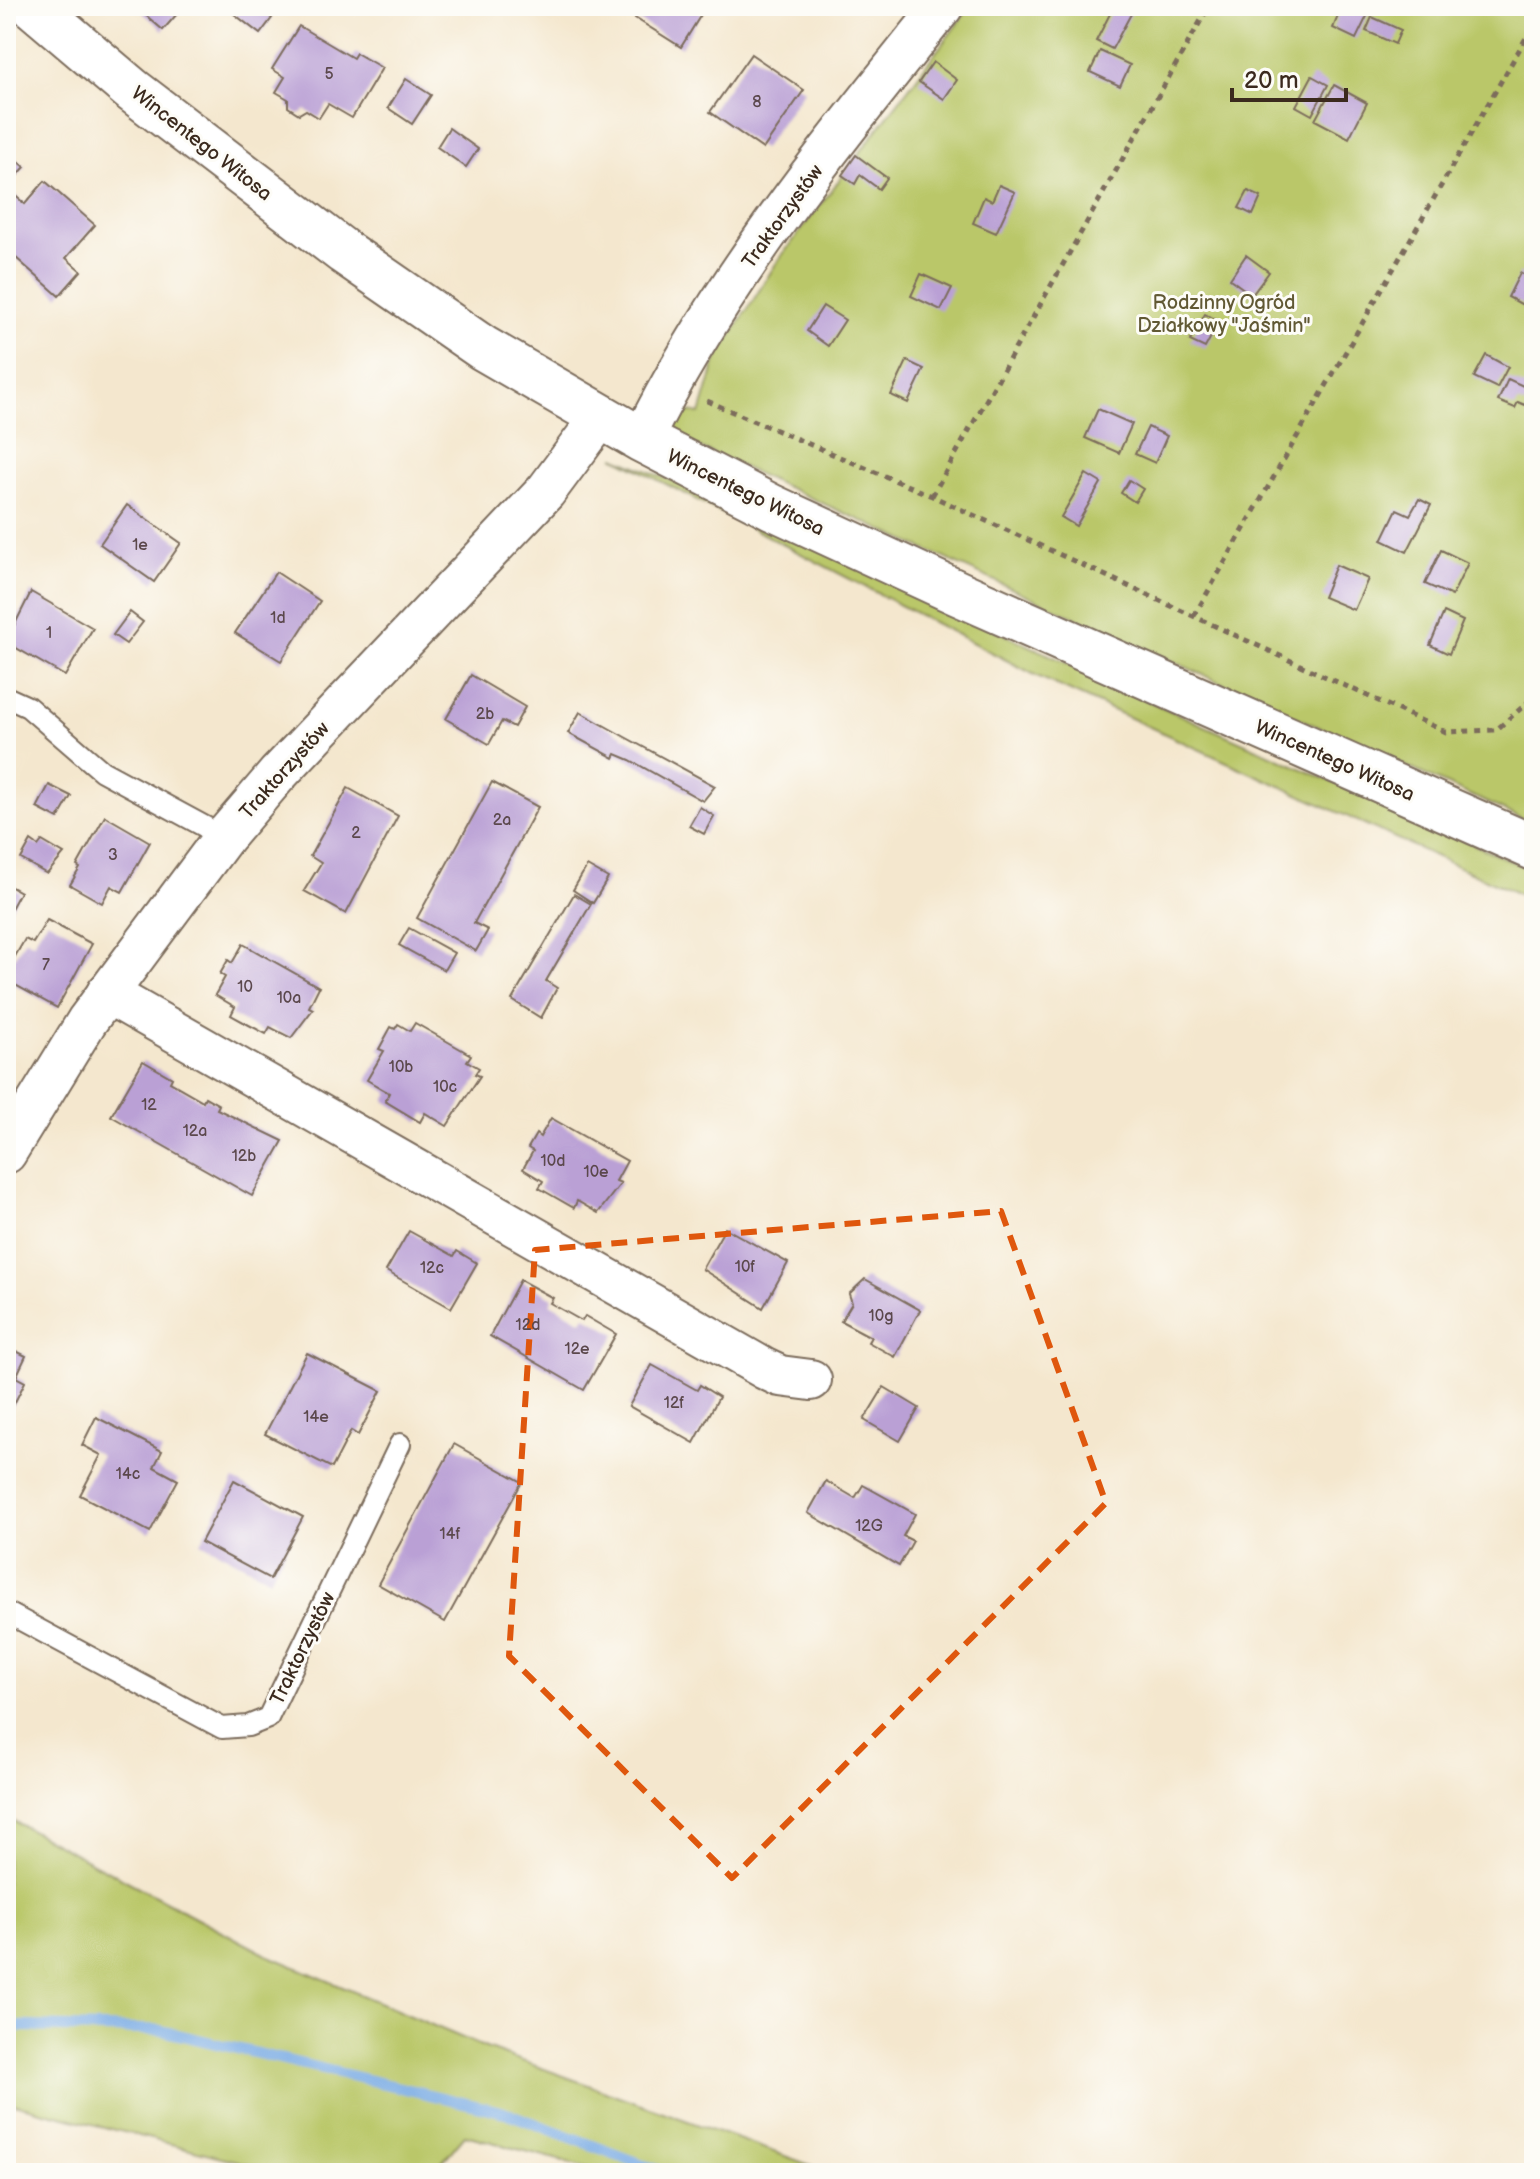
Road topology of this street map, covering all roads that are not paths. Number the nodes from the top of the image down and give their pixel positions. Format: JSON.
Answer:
{"nodes":[{"id":1,"x":33,"y":6,"type":"edge"},
{"id":2,"x":943,"y":6,"type":"edge"},
{"id":3,"x":601,"y":417,"type":"junction"},
{"id":4,"x":642,"y":440,"type":"junction"},
{"id":5,"x":6,"y":697,"type":"edge"},
{"id":6,"x":224,"y":837,"type":"junction"},
{"id":7,"x":1534,"y":848,"type":"edge"},
{"id":8,"x":107,"y":993,"type":"junction"},
{"id":9,"x":6,"y":1153,"type":"edge"},
{"id":10,"x":811,"y":1380,"type":"dead end"},
{"id":11,"x":400,"y":1444,"type":"dead end"},
{"id":12,"x":6,"y":1612,"type":"edge"}],
"edges":[{"from":1,"to":3,"type":"main road","name":"Wincentego Witosa"},
{"from":2,"to":4,"type":"street","name":"Traktorzystów"},
{"from":3,"to":4,"type":"main road","name":"Wincentego Witosa"},
{"from":3,"to":6,"type":"street","name":"Traktorzystów"},
{"from":4,"to":7,"type":"main road","name":"Wincentego Witosa"},
{"from":5,"to":6,"type":"lane"},
{"from":6,"to":8,"type":"street","name":"Traktorzystów"},
{"from":8,"to":9,"type":"street","name":"Traktorzystów"},
{"from":8,"to":10,"type":"street"},
{"from":11,"to":12,"type":"lane","name":"Traktorzystów"}]}
